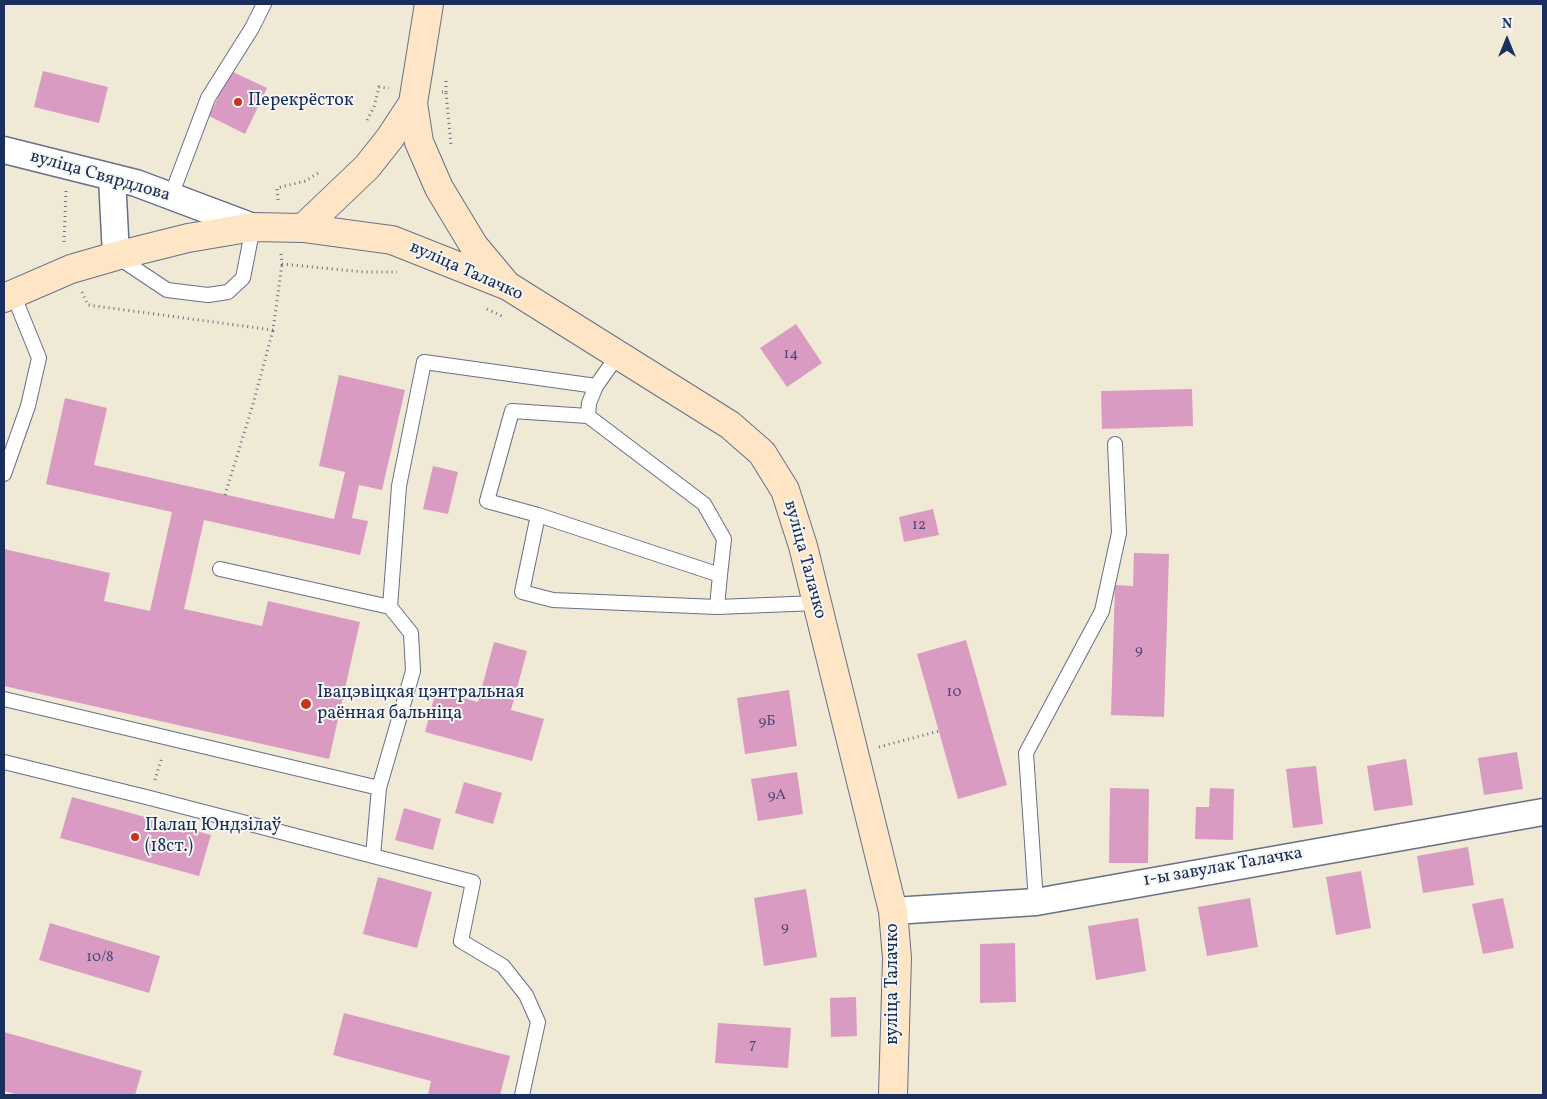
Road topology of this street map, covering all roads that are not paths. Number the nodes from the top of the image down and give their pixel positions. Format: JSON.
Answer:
{"nodes":[{"id":1,"x":264,"y":4,"type":"edge"},
{"id":2,"x":429,"y":4,"type":"edge"},
{"id":3,"x":413,"y":103,"type":"junction"},
{"id":4,"x":4,"y":150,"type":"edge"},
{"id":5,"x":112,"y":177,"type":"junction"},
{"id":6,"x":171,"y":196,"type":"junction"},
{"id":7,"x":253,"y":226,"type":"junction"},
{"id":8,"x":303,"y":228,"type":"junction"},
{"id":9,"x":392,"y":240,"type":"joint"},
{"id":10,"x":116,"y":256,"type":"junction"},
{"id":11,"x":508,"y":286,"type":"junction"},
{"id":12,"x":8,"y":296,"type":"edge"},
{"id":13,"x":618,"y":355,"type":"junction"},
{"id":14,"x":596,"y":386,"type":"junction"},
{"id":15,"x":588,"y":416,"type":"junction"},
{"id":16,"x":1115,"y":444,"type":"dead end"},
{"id":17,"x":4,"y":474,"type":"edge"},
{"id":18,"x":538,"y":515,"type":"junction"},
{"id":19,"x":220,"y":569,"type":"dead end"},
{"id":20,"x":720,"y":575,"type":"junction"},
{"id":21,"x":817,"y":603,"type":"junction"},
{"id":22,"x":390,"y":607,"type":"junction"},
{"id":23,"x":717,"y":607,"type":"junction"},
{"id":24,"x":4,"y":698,"type":"edge"},
{"id":25,"x":4,"y":762,"type":"edge"},
{"id":26,"x":379,"y":788,"type":"junction"},
{"id":27,"x":1543,"y":812,"type":"edge"},
{"id":28,"x":372,"y":856,"type":"junction"},
{"id":29,"x":1032,"y":902,"type":"junction"},
{"id":30,"x":897,"y":910,"type":"junction"},
{"id":31,"x":522,"y":1095,"type":"edge"},
{"id":32,"x":893,"y":1095,"type":"edge"}],
"edges":[{"from":1,"to":6,"type":"lane"},
{"from":2,"to":3,"type":"street"},
{"from":3,"to":8,"type":"street"},
{"from":3,"to":11,"type":"street"},
{"from":4,"to":5,"type":"street","name":"вуліца Свярдлова"},
{"from":5,"to":6,"type":"street","name":"вуліца Свярдлова"},
{"from":5,"to":10,"type":"street"},
{"from":6,"to":7,"type":"street","name":"вуліца Свярдлова"},
{"from":7,"to":8,"type":"street","name":"вуліца Свярдлова"},
{"from":7,"to":10,"type":"street","name":"вуліца Свярдлова"},
{"from":7,"to":10,"type":"lane"},
{"from":8,"to":9,"type":"street","name":"вуліца Свярдлова"},
{"from":9,"to":11,"type":"street","name":"вуліца Талачко"},
{"from":10,"to":12,"type":"street","name":"вуліца Свярдлова"},
{"from":11,"to":13,"type":"street","name":"вуліца Талачко"},
{"from":12,"to":17,"type":"lane"},
{"from":13,"to":14,"type":"lane"},
{"from":13,"to":21,"type":"street","name":"вуліца Талачко"},
{"from":14,"to":15,"type":"lane"},
{"from":14,"to":22,"type":"lane"},
{"from":15,"to":18,"type":"lane"},
{"from":15,"to":20,"type":"lane"},
{"from":16,"to":29,"type":"lane"},
{"from":18,"to":20,"type":"lane"},
{"from":18,"to":23,"type":"lane"},
{"from":19,"to":22,"type":"lane"},
{"from":20,"to":23,"type":"lane"},
{"from":21,"to":23,"type":"lane"},
{"from":21,"to":30,"type":"street","name":"вуліца Талачко"},
{"from":22,"to":26,"type":"lane"},
{"from":24,"to":26,"type":"lane"},
{"from":25,"to":28,"type":"lane"},
{"from":26,"to":28,"type":"lane"},
{"from":27,"to":29,"type":"street","name":"1-ы завулак Талачка"},
{"from":28,"to":31,"type":"lane"},
{"from":29,"to":30,"type":"street","name":"1-ы завулак Талачка"},
{"from":30,"to":32,"type":"street","name":"вуліца Талачко"}]}
